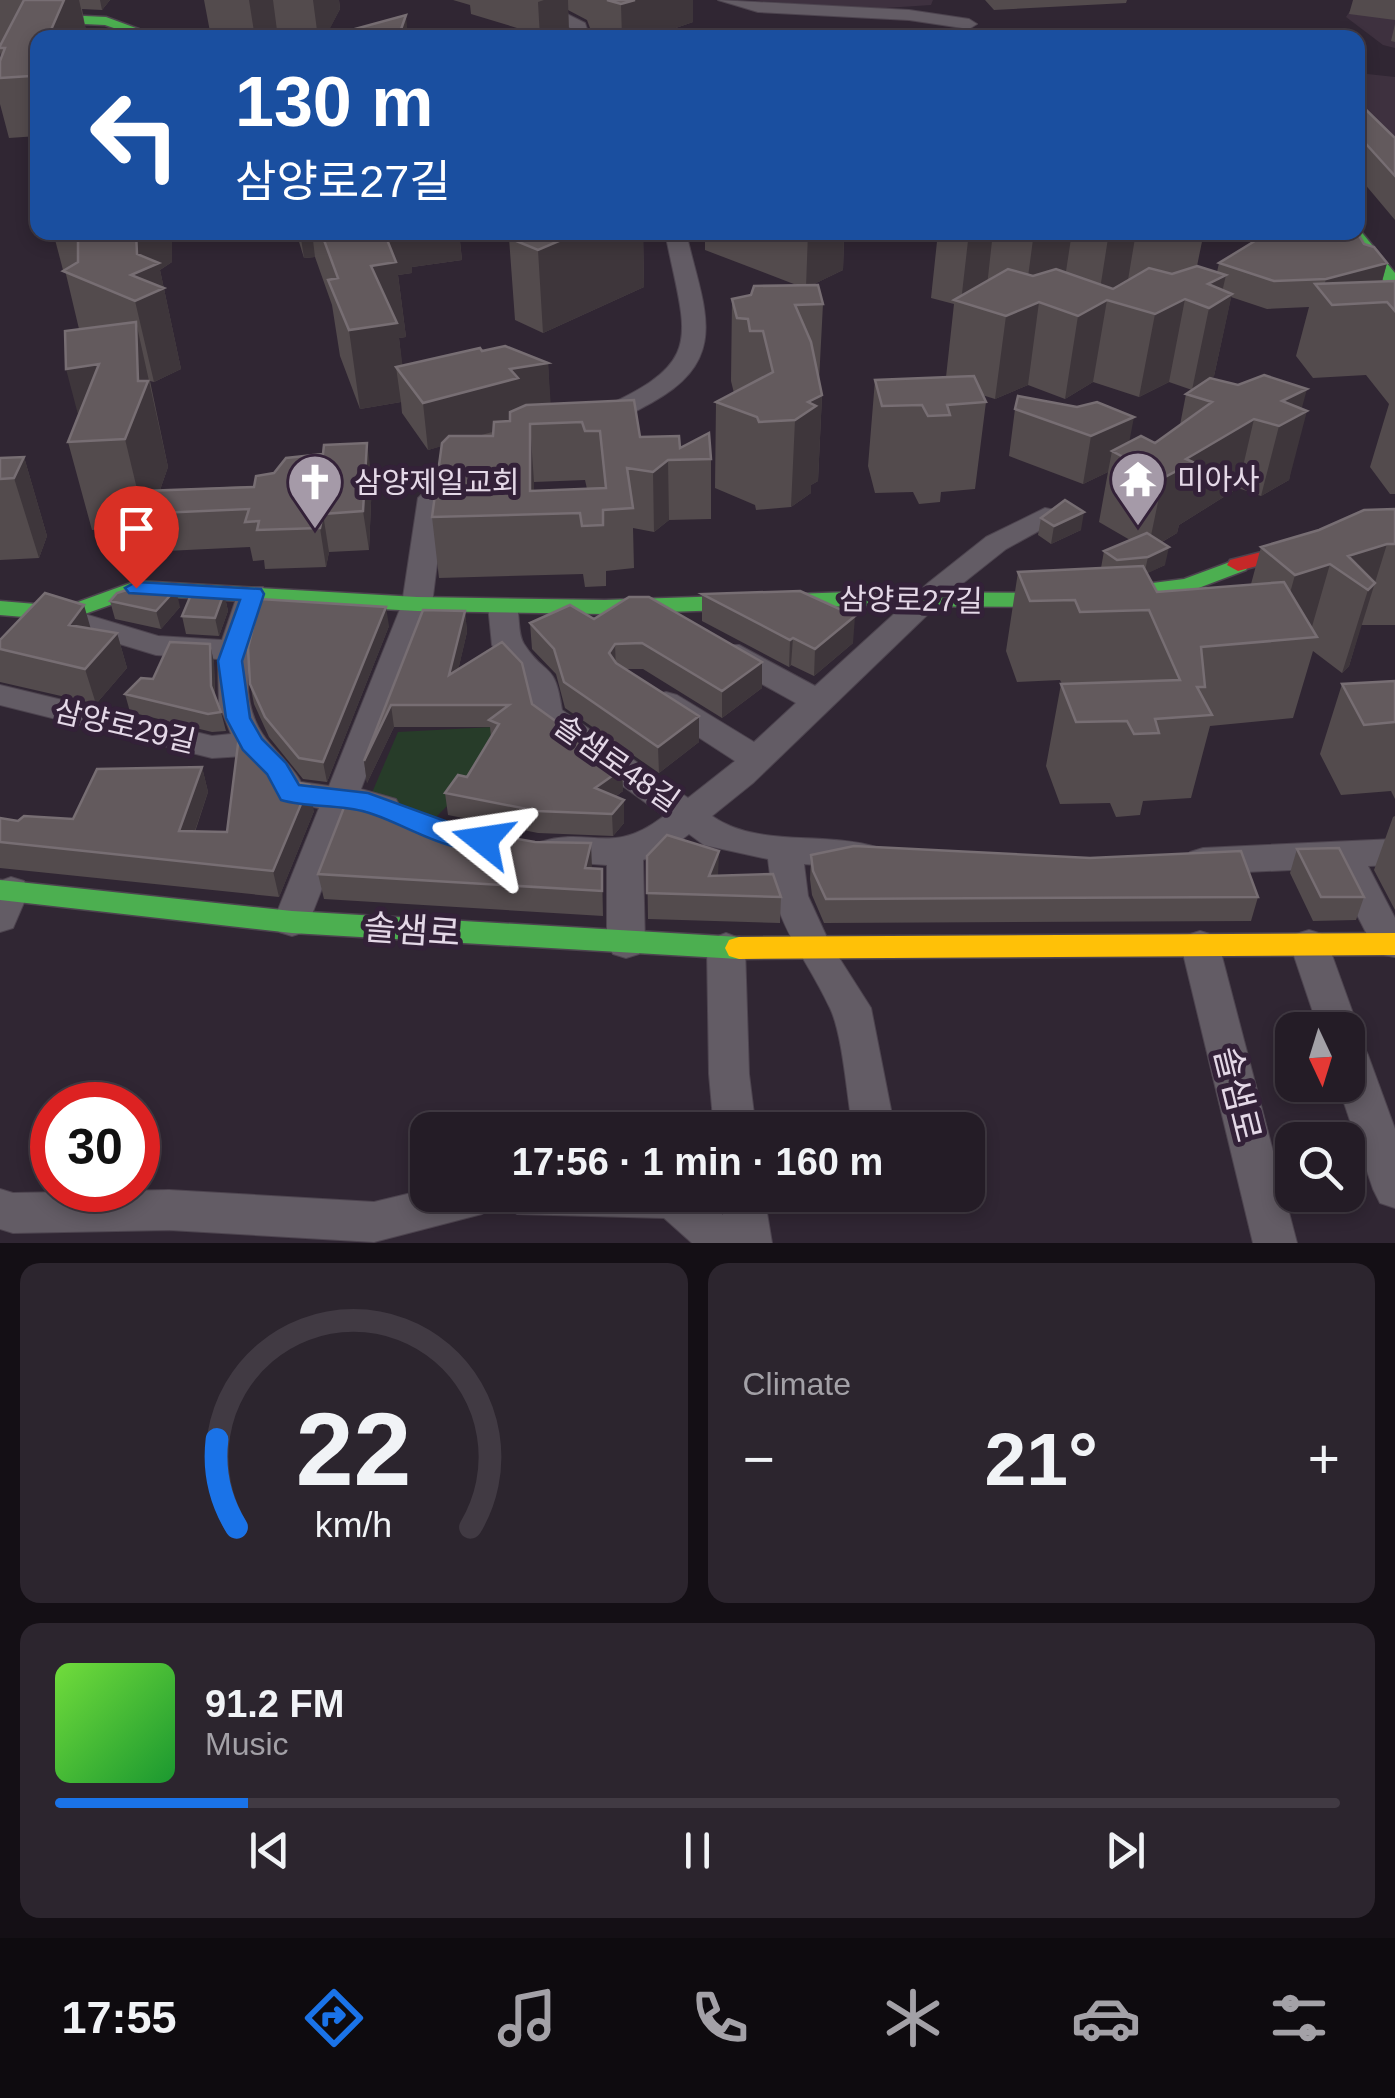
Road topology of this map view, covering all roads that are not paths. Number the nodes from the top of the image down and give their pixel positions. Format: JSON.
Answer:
{"nodes":[{"id":1,"x":527,"y":0,"type":"edge"},
{"id":2,"x":726,"y":0,"type":"edge"},
{"id":3,"x":948,"y":0,"type":"edge"},
{"id":4,"x":909,"y":15,"type":"junction"},
{"id":5,"x":0,"y":16,"type":"edge"},
{"id":6,"x":969,"y":24,"type":"dead end"},
{"id":7,"x":133,"y":30,"type":"edge"},
{"id":8,"x":580,"y":30,"type":"edge"},
{"id":9,"x":678,"y":240,"type":"edge"},
{"id":10,"x":1359,"y":240,"type":"edge"},
{"id":11,"x":1370,"y":254,"type":"junction"},
{"id":12,"x":1395,"y":254,"type":"edge"},
{"id":13,"x":1395,"y":284,"type":"edge"},
{"id":14,"x":579,"y":426,"type":"edge"},
{"id":15,"x":486,"y":465,"type":"edge"},
{"id":16,"x":1045,"y":516,"type":"edge"},
{"id":17,"x":1395,"y":524,"type":"edge"},
{"id":18,"x":253,"y":594,"type":"junction"},
{"id":19,"x":925,"y":602,"type":"junction"},
{"id":20,"x":416,"y":604,"type":"junction"},
{"id":21,"x":502,"y":605,"type":"junction"},
{"id":22,"x":658,"y":605,"type":"junction"},
{"id":23,"x":0,"y":608,"type":"edge"},
{"id":24,"x":48,"y":612,"type":"junction"},
{"id":25,"x":233,"y":650,"type":"junction"},
{"id":26,"x":0,"y":665,"type":"edge"},
{"id":27,"x":646,"y":689,"type":"edge"},
{"id":28,"x":0,"y":695,"type":"edge"},
{"id":29,"x":818,"y":701,"type":"junction"},
{"id":30,"x":252,"y":744,"type":"junction"},
{"id":31,"x":757,"y":759,"type":"junction"},
{"id":32,"x":337,"y":800,"type":"junction"},
{"id":33,"x":690,"y":814,"type":"junction"},
{"id":34,"x":420,"y":822,"type":"edge"},
{"id":35,"x":522,"y":848,"type":"edge"},
{"id":36,"x":784,"y":850,"type":"junction"},
{"id":37,"x":1395,"y":852,"type":"edge"},
{"id":38,"x":625,"y":853,"type":"junction"},
{"id":39,"x":1344,"y":854,"type":"junction"},
{"id":40,"x":902,"y":857,"type":"edge"},
{"id":41,"x":1177,"y":862,"type":"edge"},
{"id":42,"x":4,"y":900,"type":"edge"},
{"id":43,"x":292,"y":922,"type":"junction"},
{"id":44,"x":626,"y":944,"type":"junction"},
{"id":45,"x":1309,"y":944,"type":"junction"},
{"id":46,"x":1392,"y":944,"type":"edge"},
{"id":47,"x":1200,"y":945,"type":"junction"},
{"id":48,"x":726,"y":948,"type":"junction"},
{"id":49,"x":814,"y":948,"type":"junction"},
{"id":50,"x":1333,"y":1012,"type":"edge"},
{"id":51,"x":1365,"y":1102,"type":"edge"},
{"id":52,"x":732,"y":1112,"type":"edge"},
{"id":53,"x":871,"y":1112,"type":"edge"},
{"id":54,"x":1395,"y":1189,"type":"edge"},
{"id":55,"x":414,"y":1212,"type":"edge"},
{"id":56,"x":688,"y":1212,"type":"edge"},
{"id":57,"x":745,"y":1212,"type":"edge"},
{"id":58,"x":8,"y":1222,"type":"edge"},
{"id":59,"x":724,"y":1243,"type":"edge"},
{"id":60,"x":750,"y":1243,"type":"edge"},
{"id":61,"x":1275,"y":1243,"type":"edge"}],
"edges":[{"from":1,"to":8,"type":"street"},
{"from":2,"to":4,"type":"street"},
{"from":3,"to":4,"type":"street"},
{"from":4,"to":6,"type":"street"},
{"from":5,"to":7,"type":"street"},
{"from":9,"to":14,"type":"street"},
{"from":10,"to":11,"type":"street"},
{"from":11,"to":12,"type":"street"},
{"from":11,"to":13,"type":"street"},
{"from":15,"to":20,"type":"street"},
{"from":16,"to":19,"type":"street","name":"솔샘로48길"},
{"from":17,"to":19,"type":"street","name":"삼양로27길"},
{"from":18,"to":20,"type":"street","name":"삼양로27길"},
{"from":18,"to":24,"type":"street","name":"삼양로27길"},
{"from":18,"to":25,"type":"street","name":"삼양로29길"},
{"from":19,"to":22,"type":"street","name":"삼양로27길"},
{"from":19,"to":29,"type":"street","name":"솔샘로48길"},
{"from":20,"to":21,"type":"street","name":"삼양로27길"},
{"from":20,"to":32,"type":"street"},
{"from":21,"to":22,"type":"street","name":"삼양로27길"},
{"from":21,"to":33,"type":"street","name":"솔샘로48길"},
{"from":22,"to":29,"type":"street"},
{"from":23,"to":24,"type":"street","name":"삼양로27길"},
{"from":24,"to":25,"type":"street","name":"삼양로27길"},
{"from":24,"to":26,"type":"street"},
{"from":25,"to":30,"type":"street","name":"삼양로29길"},
{"from":27,"to":31,"type":"street"},
{"from":28,"to":30,"type":"street","name":"삼양로29길"},
{"from":29,"to":31,"type":"street","name":"솔샘로48길"},
{"from":30,"to":32,"type":"street","name":"삼양로29길"},
{"from":31,"to":33,"type":"street","name":"솔샘로48길"},
{"from":32,"to":34,"type":"street","name":"삼양로29길"},
{"from":32,"to":43,"type":"street"},
{"from":33,"to":36,"type":"street"},
{"from":33,"to":38,"type":"street","name":"솔샘로48길"},
{"from":35,"to":38,"type":"street"},
{"from":36,"to":40,"type":"street"},
{"from":36,"to":49,"type":"street"},
{"from":37,"to":39,"type":"street"},
{"from":38,"to":44,"type":"street"},
{"from":39,"to":41,"type":"street"},
{"from":39,"to":46,"type":"street"},
{"from":42,"to":43,"type":"street","name":"솔샘로"},
{"from":43,"to":44,"type":"street","name":"솔샘로"},
{"from":44,"to":48,"type":"street","name":"솔샘로"},
{"from":45,"to":46,"type":"street","name":"솔샘로"},
{"from":45,"to":47,"type":"street","name":"솔샘로"},
{"from":45,"to":50,"type":"street"},
{"from":47,"to":49,"type":"street","name":"솔샘로"},
{"from":47,"to":61,"type":"street","name":"솔샘로"},
{"from":48,"to":49,"type":"street","name":"솔샘로"},
{"from":48,"to":52,"type":"street"},
{"from":49,"to":53,"type":"street"},
{"from":51,"to":54,"type":"street"},
{"from":55,"to":58,"type":"street"},
{"from":56,"to":59,"type":"street"},
{"from":57,"to":60,"type":"street"}]}
